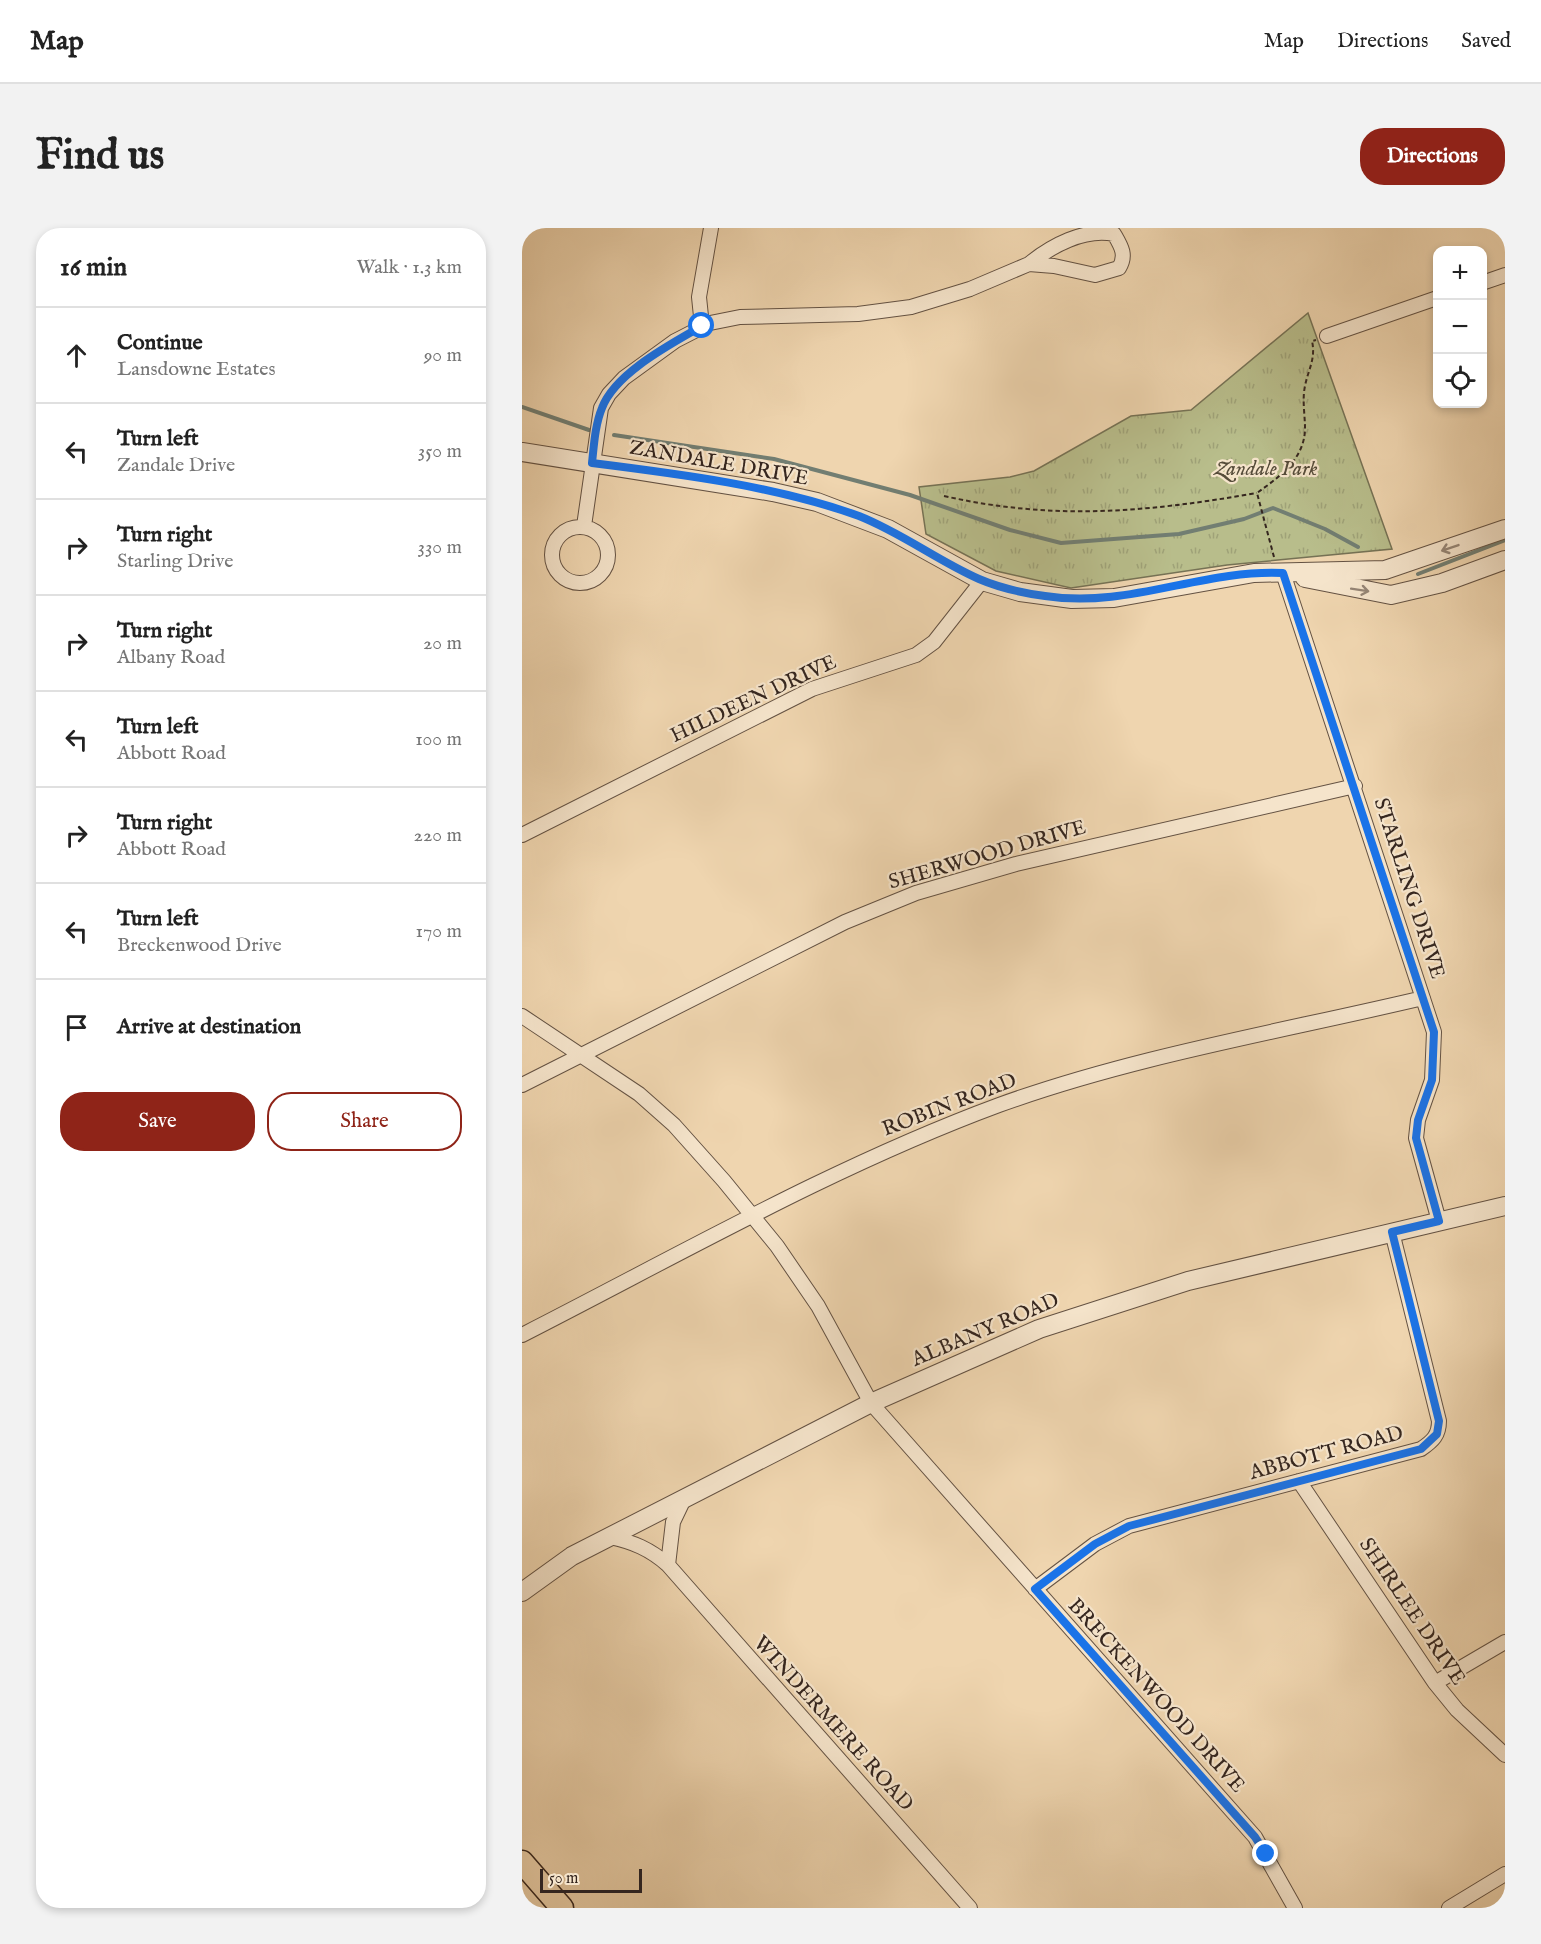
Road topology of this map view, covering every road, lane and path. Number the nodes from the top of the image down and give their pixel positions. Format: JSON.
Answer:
{"nodes":[{"id":1,"x":711,"y":228,"type":"edge"},
{"id":2,"x":1029,"y":264,"type":"junction"},
{"id":3,"x":1505,"y":275,"type":"edge"},
{"id":4,"x":1487,"y":281,"type":"edge"},
{"id":5,"x":1433,"y":299,"type":"edge"},
{"id":6,"x":702,"y":326,"type":"junction"},
{"id":7,"x":1327,"y":336,"type":"joint"},
{"id":8,"x":522,"y":452,"type":"edge"},
{"id":9,"x":592,"y":463,"type":"junction"},
{"id":10,"x":1257,"y":493,"type":"junction"},
{"id":11,"x":944,"y":496,"type":"dead end"},
{"id":12,"x":584,"y":526,"type":"junction"},
{"id":13,"x":1505,"y":529,"type":"edge"},
{"id":14,"x":1505,"y":560,"type":"edge"},
{"id":15,"x":1278,"y":565,"type":"junction"},
{"id":16,"x":982,"y":580,"type":"junction"},
{"id":17,"x":1355,"y":786,"type":"junction"},
{"id":18,"x":522,"y":835,"type":"edge"},
{"id":19,"x":1423,"y":998,"type":"junction"},
{"id":20,"x":522,"y":1016,"type":"edge"},
{"id":21,"x":581,"y":1055,"type":"junction"},
{"id":22,"x":522,"y":1085,"type":"edge"},
{"id":23,"x":1505,"y":1206,"type":"edge"},
{"id":24,"x":754,"y":1217,"type":"junction"},
{"id":25,"x":1439,"y":1221,"type":"junction"},
{"id":26,"x":1392,"y":1232,"type":"junction"},
{"id":27,"x":522,"y":1335,"type":"edge"},
{"id":28,"x":871,"y":1403,"type":"junction"},
{"id":29,"x":1299,"y":1481,"type":"junction"},
{"id":30,"x":684,"y":1499,"type":"junction"},
{"id":31,"x":610,"y":1537,"type":"junction"},
{"id":32,"x":668,"y":1565,"type":"junction"},
{"id":33,"x":1035,"y":1589,"type":"junction"},
{"id":34,"x":522,"y":1592,"type":"edge"},
{"id":35,"x":1505,"y":1642,"type":"edge"},
{"id":36,"x":1435,"y":1683,"type":"junction"},
{"id":37,"x":1505,"y":1755,"type":"edge"},
{"id":38,"x":522,"y":1862,"type":"edge"},
{"id":39,"x":1505,"y":1874,"type":"edge"},
{"id":40,"x":562,"y":1908,"type":"edge"},
{"id":41,"x":970,"y":1908,"type":"edge"},
{"id":42,"x":1295,"y":1908,"type":"edge"},
{"id":43,"x":1449,"y":1908,"type":"edge"}],
"edges":[{"from":1,"to":6,"type":"street"},
{"from":2,"to":2,"type":"street"},
{"from":2,"to":6,"type":"street"},
{"from":3,"to":4,"type":"street"},
{"from":5,"to":7,"type":"street"},
{"from":6,"to":9,"type":"street"},
{"from":7,"to":10,"type":"path"},
{"from":8,"to":9,"type":"street","name":"ZANDALE DRIVE"},
{"from":9,"to":12,"type":"street"},
{"from":9,"to":16,"type":"street","name":"ZANDALE DRIVE"},
{"from":10,"to":11,"type":"path"},
{"from":10,"to":15,"type":"path"},
{"from":12,"to":12,"type":"street"},
{"from":13,"to":15,"type":"street","name":"ZANDALE DRIVE","one_way":true},
{"from":15,"to":14,"type":"street","name":"ZANDALE DRIVE","one_way":true},
{"from":15,"to":16,"type":"street","name":"ZANDALE DRIVE"},
{"from":15,"to":17,"type":"street","name":"STARLING DRIVE"},
{"from":16,"to":18,"type":"street","name":"HILDEEN DRIVE"},
{"from":17,"to":19,"type":"street","name":"STARLING DRIVE"},
{"from":17,"to":21,"type":"street","name":"SHERWOOD DRIVE"},
{"from":19,"to":24,"type":"street","name":"ROBIN ROAD"},
{"from":19,"to":25,"type":"street","name":"STARLING DRIVE"},
{"from":20,"to":21,"type":"street","name":"BRECKENWOOD DRIVE"},
{"from":21,"to":22,"type":"street","name":"SHERWOOD DRIVE"},
{"from":21,"to":24,"type":"street","name":"BRECKENWOOD DRIVE"},
{"from":23,"to":25,"type":"street","name":"ALBANY ROAD"},
{"from":24,"to":27,"type":"street","name":"ROBIN ROAD"},
{"from":24,"to":28,"type":"street","name":"BRECKENWOOD DRIVE"},
{"from":25,"to":26,"type":"street","name":"ALBANY ROAD"},
{"from":26,"to":28,"type":"street","name":"ALBANY ROAD"},
{"from":26,"to":29,"type":"street","name":"ABBOTT ROAD"},
{"from":28,"to":30,"type":"street","name":"ALBANY ROAD"},
{"from":28,"to":33,"type":"street","name":"BRECKENWOOD DRIVE"},
{"from":29,"to":33,"type":"street","name":"ABBOTT ROAD"},
{"from":29,"to":36,"type":"street","name":"SHIRLEE DRIVE"},
{"from":30,"to":31,"type":"street","name":"ALBANY ROAD"},
{"from":30,"to":32,"type":"street"},
{"from":31,"to":32,"type":"street","name":"WINDERMERE ROAD"},
{"from":31,"to":34,"type":"street","name":"ALBANY ROAD"},
{"from":32,"to":41,"type":"street","name":"WINDERMERE ROAD"},
{"from":33,"to":42,"type":"street","name":"BRECKENWOOD DRIVE"},
{"from":35,"to":36,"type":"street"},
{"from":36,"to":37,"type":"street","name":"SHIRLEE DRIVE"},
{"from":38,"to":40,"type":"main road"},
{"from":39,"to":43,"type":"street"}]}
